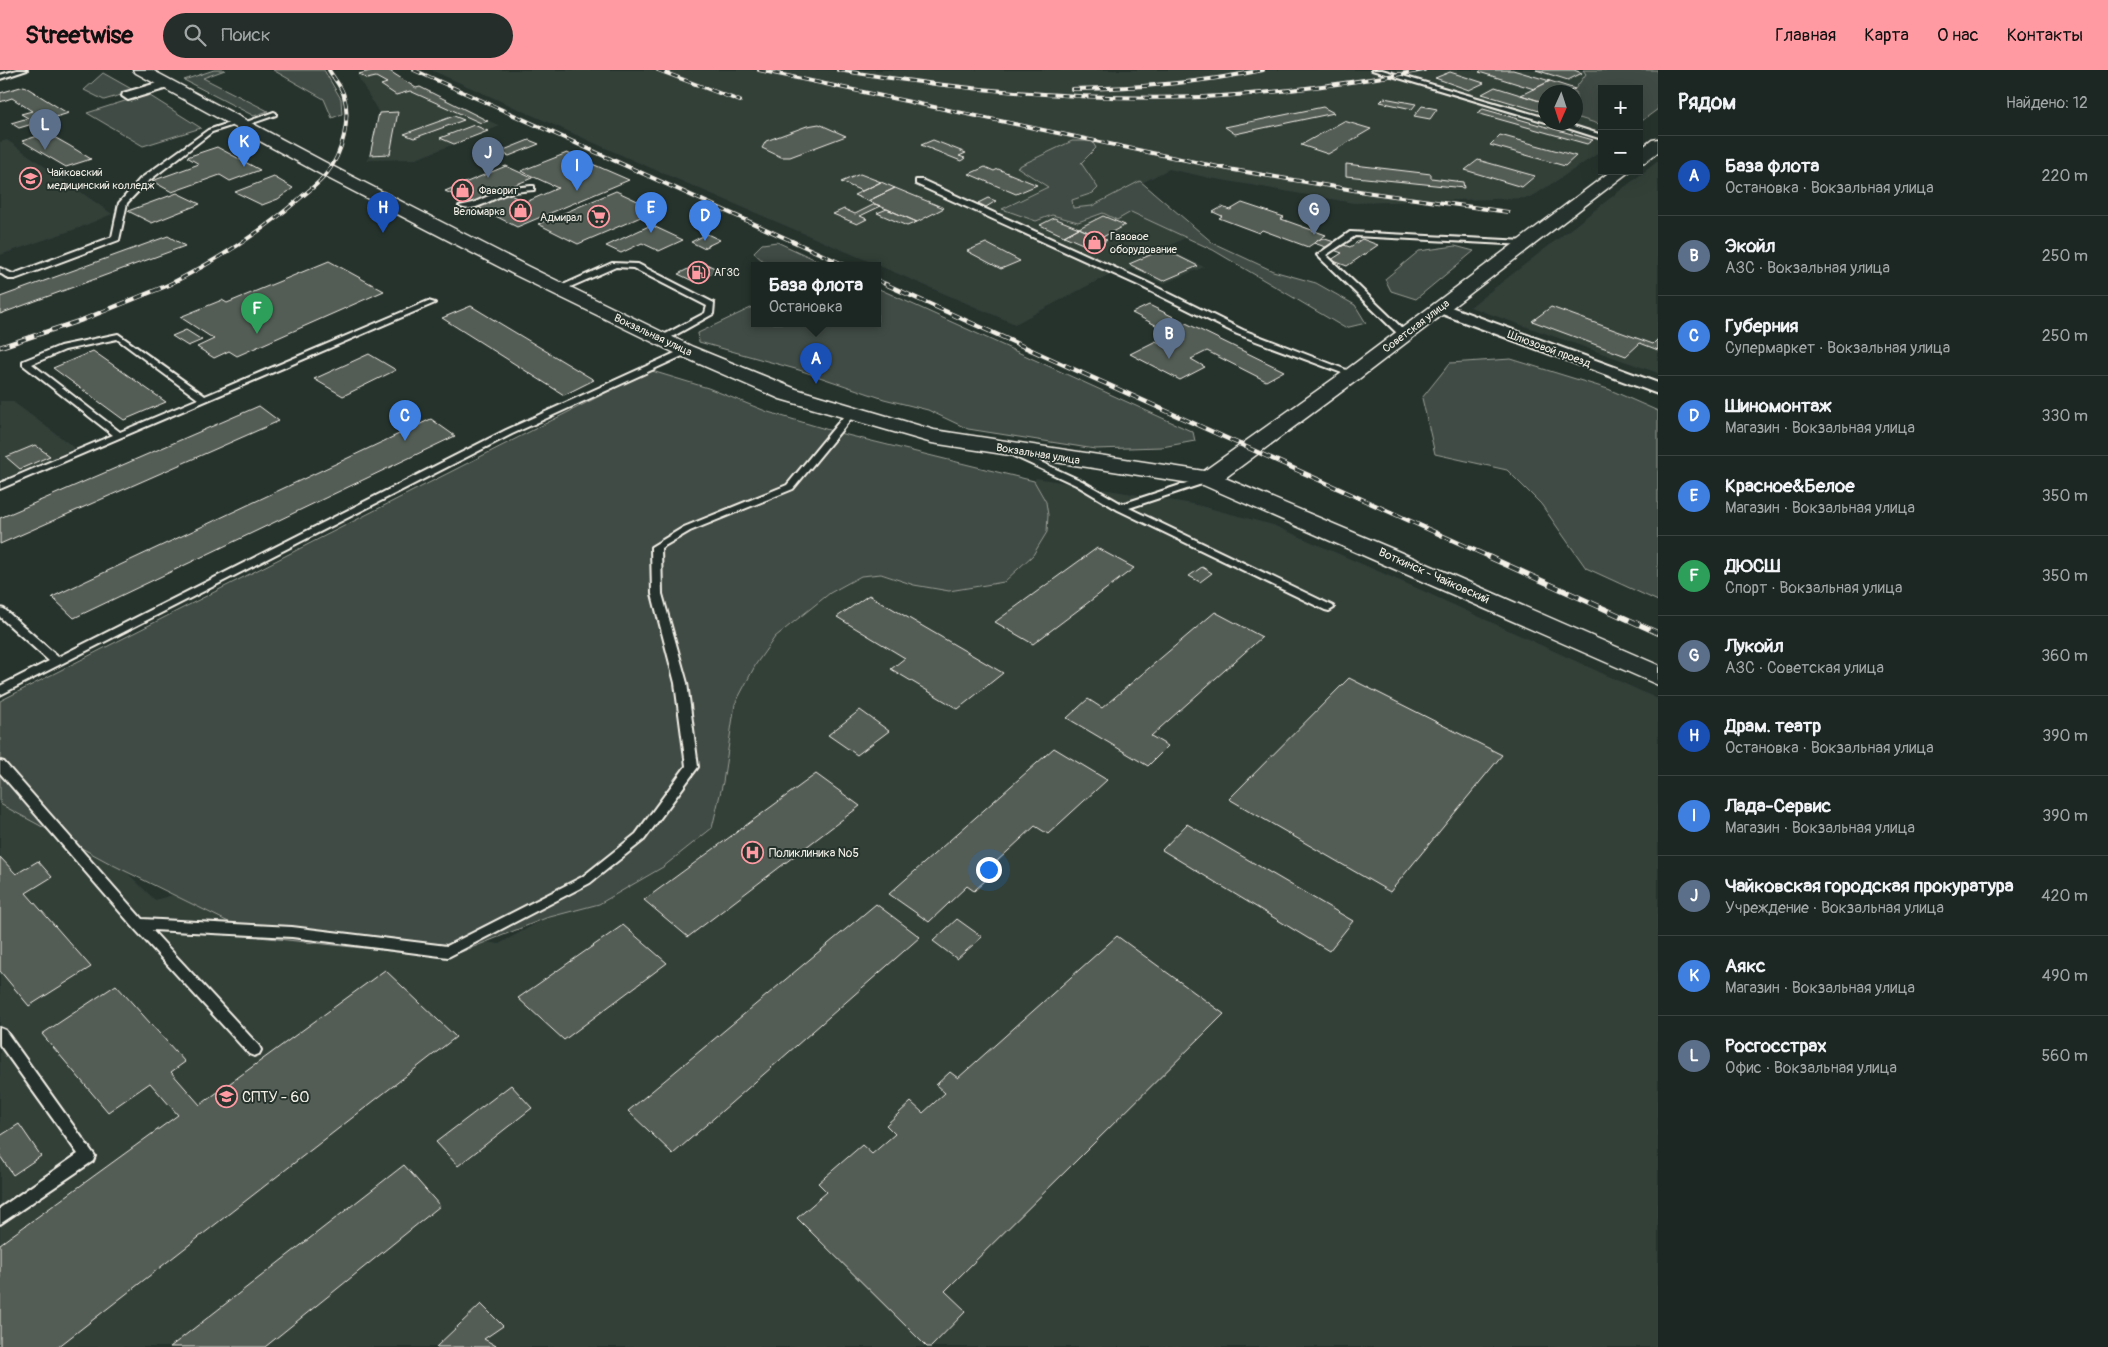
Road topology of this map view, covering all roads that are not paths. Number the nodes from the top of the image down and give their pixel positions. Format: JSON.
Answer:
{"nodes":[{"id":1,"x":24,"y":70,"type":"edge"},
{"id":2,"x":141,"y":70,"type":"edge"},
{"id":3,"x":1375,"y":70,"type":"edge"},
{"id":4,"x":0,"y":77,"type":"edge"},
{"id":5,"x":167,"y":84,"type":"junction"},
{"id":6,"x":128,"y":96,"type":"dead end"},
{"id":7,"x":274,"y":114,"type":"dead end"},
{"id":8,"x":1538,"y":117,"type":"edge"},
{"id":9,"x":241,"y":123,"type":"junction"},
{"id":10,"x":1579,"y":130,"type":"edge"},
{"id":11,"x":1598,"y":136,"type":"edge"},
{"id":12,"x":1617,"y":175,"type":"edge"},
{"id":13,"x":919,"y":182,"type":"dead end"},
{"id":14,"x":531,"y":188,"type":"dead end"},
{"id":15,"x":463,"y":206,"type":"dead end"},
{"id":16,"x":1525,"y":243,"type":"junction"},
{"id":17,"x":0,"y":270,"type":"edge"},
{"id":18,"x":558,"y":289,"type":"junction"},
{"id":19,"x":431,"y":303,"type":"dead end"},
{"id":20,"x":1440,"y":308,"type":"junction"},
{"id":21,"x":1404,"y":335,"type":"junction"},
{"id":22,"x":661,"y":340,"type":"junction"},
{"id":23,"x":686,"y":351,"type":"junction"},
{"id":24,"x":1353,"y":374,"type":"junction"},
{"id":25,"x":1658,"y":389,"type":"edge"},
{"id":26,"x":204,"y":399,"type":"junction"},
{"id":27,"x":851,"y":413,"type":"junction"},
{"id":28,"x":119,"y":435,"type":"junction"},
{"id":29,"x":1006,"y":449,"type":"junction"},
{"id":30,"x":1208,"y":480,"type":"junction"},
{"id":31,"x":0,"y":486,"type":"edge"},
{"id":32,"x":1121,"y":508,"type":"junction"},
{"id":33,"x":1329,"y":608,"type":"dead end"},
{"id":34,"x":0,"y":611,"type":"edge"},
{"id":35,"x":57,"y":662,"type":"junction"},
{"id":36,"x":1658,"y":676,"type":"edge"},
{"id":37,"x":0,"y":691,"type":"edge"},
{"id":38,"x":0,"y":765,"type":"edge"},
{"id":39,"x":139,"y":924,"type":"junction"},
{"id":40,"x":0,"y":1034,"type":"edge"},
{"id":41,"x":254,"y":1050,"type":"dead end"},
{"id":42,"x":0,"y":1217,"type":"edge"}],
"edges":[{"from":1,"to":4,"type":"lane"},
{"from":2,"to":5,"type":"main road","name":"Вокзальная улица"},
{"from":3,"to":8,"type":"lane"},
{"from":5,"to":6,"type":"street"},
{"from":5,"to":9,"type":"main road","name":"Вокзальная улица"},
{"from":7,"to":9,"type":"lane"},
{"from":9,"to":17,"type":"lane"},
{"from":9,"to":18,"type":"main road","name":"Вокзальная улица"},
{"from":10,"to":11,"type":"lane"},
{"from":12,"to":16,"type":"main road","name":"Советская улица"},
{"from":13,"to":24,"type":"lane"},
{"from":14,"to":15,"type":"lane"},
{"from":16,"to":20,"type":"main road","name":"Советская улица"},
{"from":16,"to":21,"type":"lane"},
{"from":18,"to":22,"type":"main road","name":"Вокзальная улица"},
{"from":18,"to":22,"type":"lane"},
{"from":19,"to":26,"type":"lane"},
{"from":20,"to":21,"type":"main road","name":"Советская улица"},
{"from":20,"to":25,"type":"street","name":"Шлюзовой проезд"},
{"from":21,"to":24,"type":"main road","name":"Советская улица"},
{"from":22,"to":23,"type":"main road","name":"Вокзальная улица"},
{"from":23,"to":27,"type":"main road","name":"Вокзальная улица"},
{"from":23,"to":35,"type":"lane"},
{"from":24,"to":30,"type":"main road","name":"Советская улица"},
{"from":26,"to":28,"type":"lane"},
{"from":26,"to":28,"type":"lane"},
{"from":27,"to":29,"type":"main road","name":"Вокзальная улица"},
{"from":27,"to":39,"type":"lane"},
{"from":28,"to":31,"type":"lane"},
{"from":29,"to":30,"type":"main road","name":"Вокзальная улица"},
{"from":29,"to":32,"type":"lane"},
{"from":30,"to":32,"type":"lane"},
{"from":30,"to":36,"type":"main road","name":"Воткинск - Чайковский"},
{"from":32,"to":33,"type":"lane"},
{"from":34,"to":35,"type":"lane"},
{"from":35,"to":37,"type":"lane"},
{"from":38,"to":39,"type":"lane"},
{"from":39,"to":41,"type":"lane"},
{"from":40,"to":42,"type":"lane"}]}
